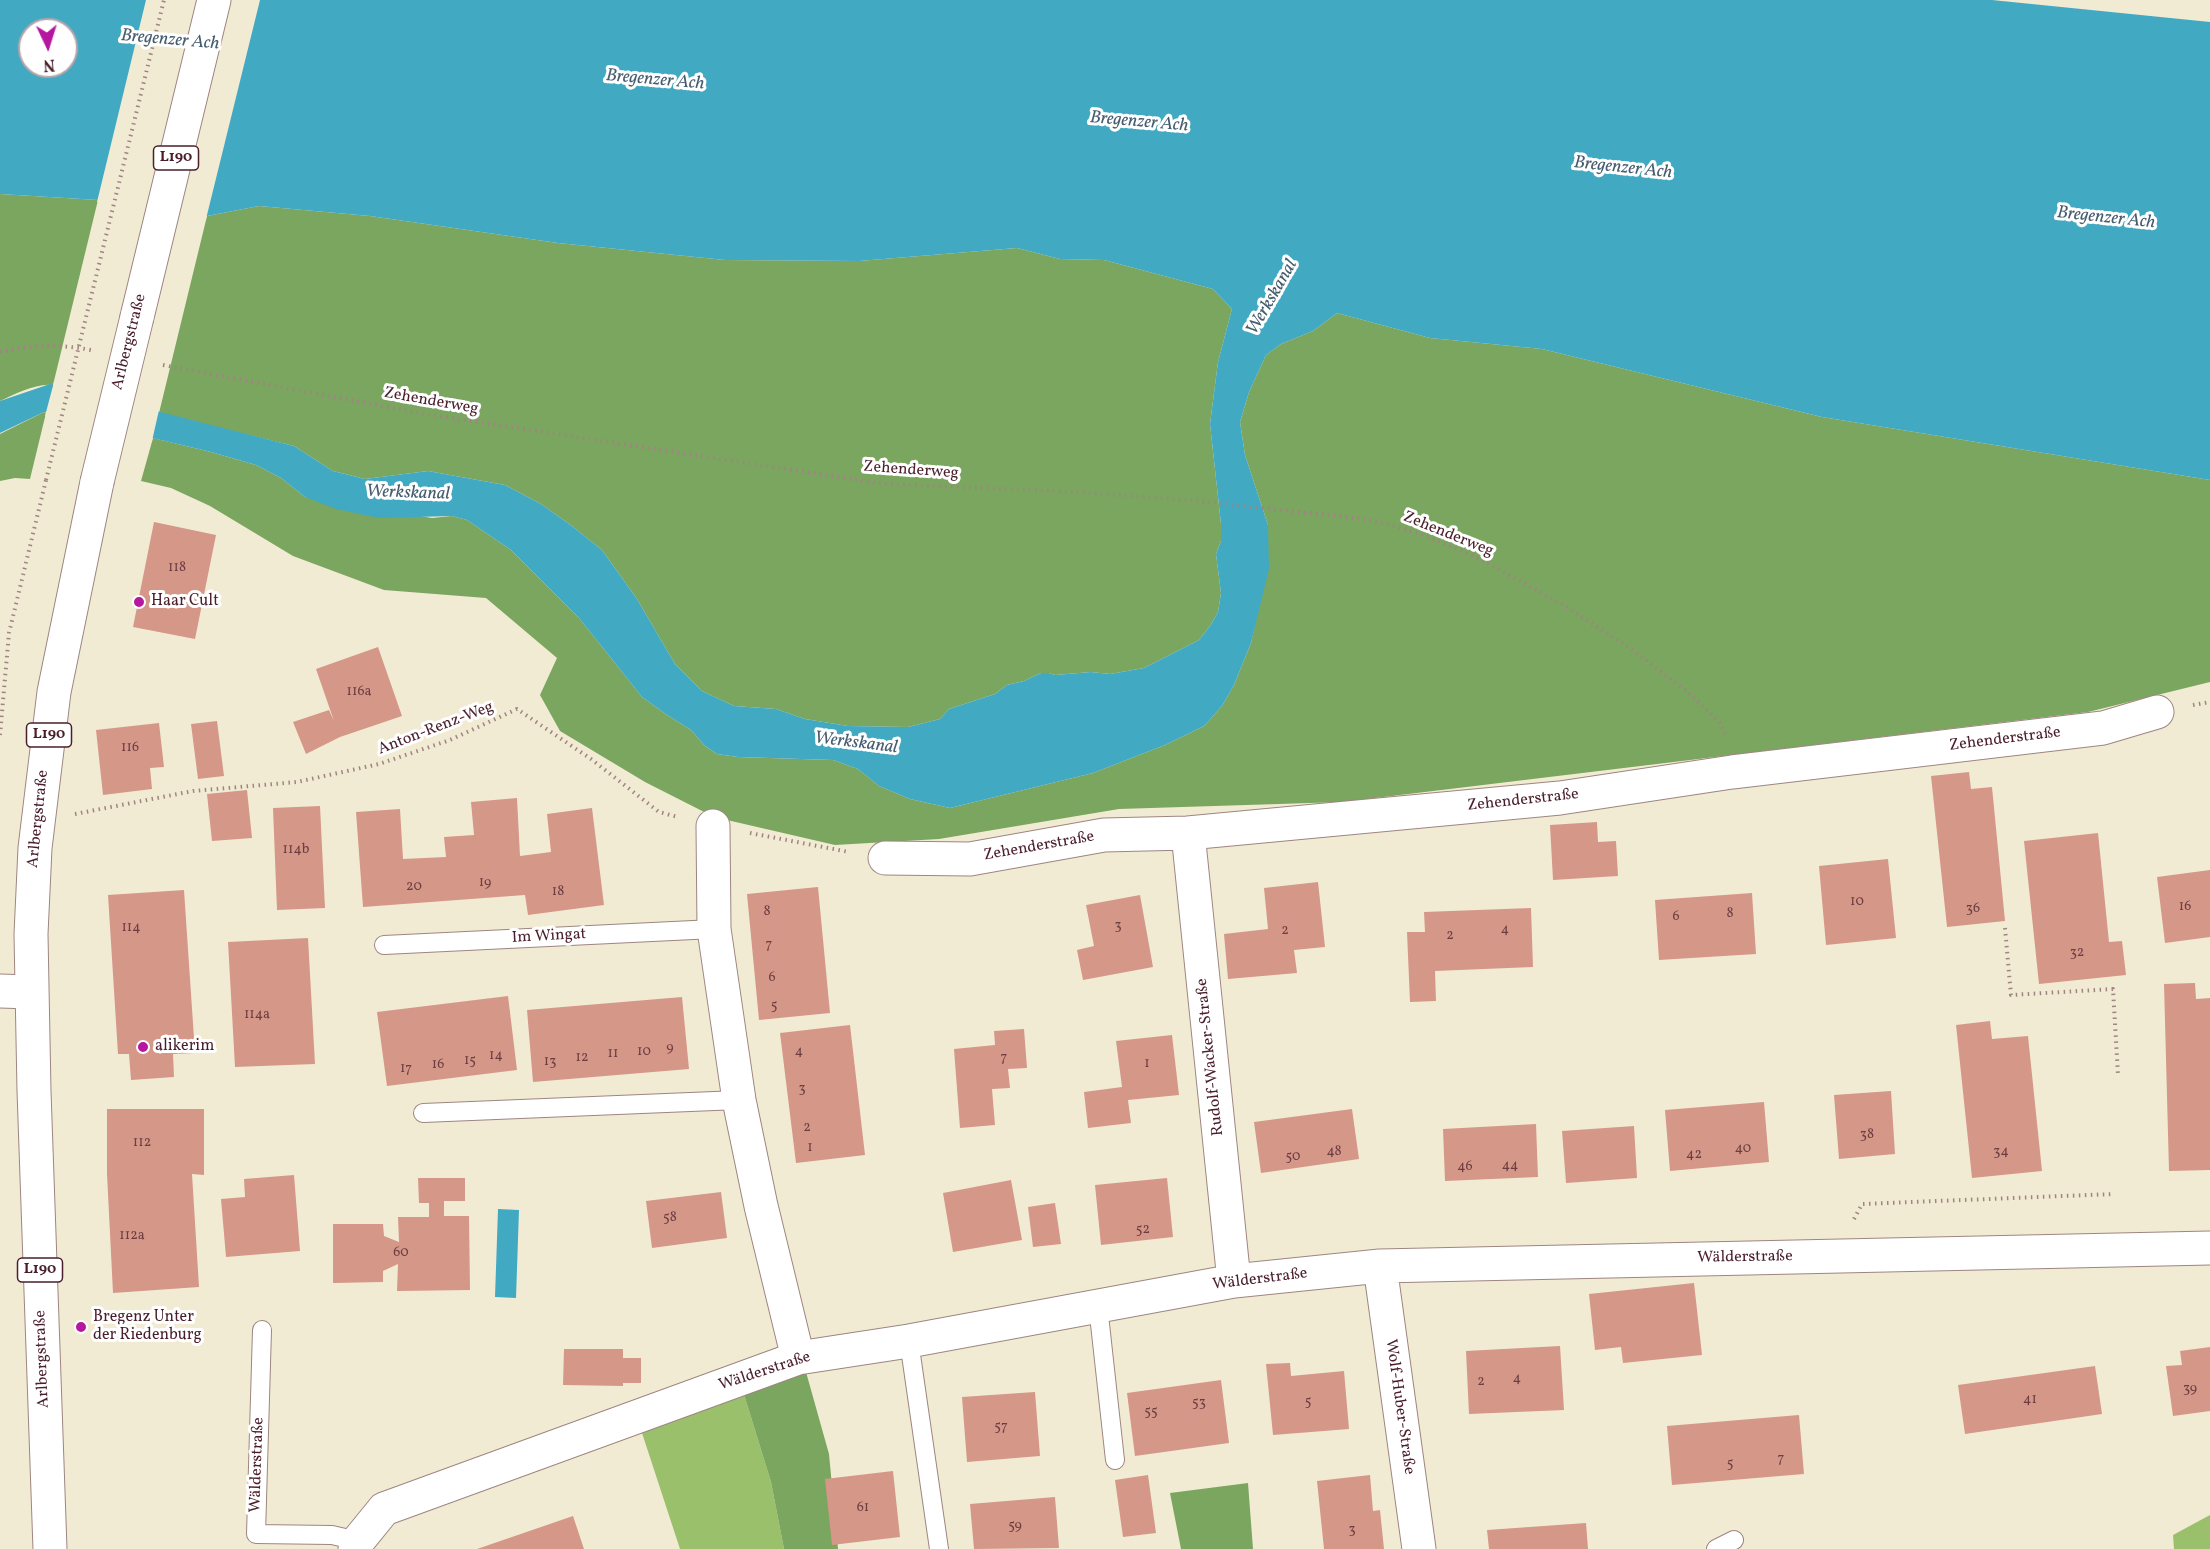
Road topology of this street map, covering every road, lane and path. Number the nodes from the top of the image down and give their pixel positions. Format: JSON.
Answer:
{"nodes":[{"id":1,"x":164,"y":0,"type":"edge"},
{"id":2,"x":214,"y":0,"type":"edge"},
{"id":3,"x":94,"y":351,"type":"dead end"},
{"id":4,"x":0,"y":352,"type":"edge"},
{"id":5,"x":153,"y":363,"type":"dead end"},
{"id":6,"x":2157,"y":712,"type":"dead end"},
{"id":7,"x":0,"y":735,"type":"edge"},
{"id":8,"x":1732,"y":772,"type":"junction"},
{"id":9,"x":68,"y":816,"type":"dead end"},
{"id":10,"x":713,"y":826,"type":"junction"},
{"id":11,"x":1188,"y":833,"type":"junction"},
{"id":12,"x":885,"y":858,"type":"joint"},
{"id":13,"x":2005,"y":928,"type":"dead end"},
{"id":14,"x":714,"y":929,"type":"junction"},
{"id":15,"x":384,"y":945,"type":"dead end"},
{"id":16,"x":16,"y":991,"type":"edge"},
{"id":17,"x":2118,"y":1075,"type":"dead end"},
{"id":18,"x":739,"y":1100,"type":"junction"},
{"id":19,"x":423,"y":1113,"type":"dead end"},
{"id":20,"x":2114,"y":1194,"type":"dead end"},
{"id":21,"x":2210,"y":1248,"type":"edge"},
{"id":22,"x":1832,"y":1256,"type":"junction"},
{"id":23,"x":1380,"y":1266,"type":"junction"},
{"id":24,"x":1234,"y":1281,"type":"junction"},
{"id":25,"x":1098,"y":1306,"type":"junction"},
{"id":26,"x":262,"y":1330,"type":"dead end"},
{"id":27,"x":909,"y":1341,"type":"junction"},
{"id":28,"x":798,"y":1358,"type":"junction"},
{"id":29,"x":1115,"y":1460,"type":"dead end"},
{"id":30,"x":1734,"y":1540,"type":"dead end"},
{"id":31,"x":356,"y":1545,"type":"edge"},
{"id":32,"x":51,"y":1549,"type":"edge"},
{"id":33,"x":939,"y":1549,"type":"edge"},
{"id":34,"x":1419,"y":1549,"type":"edge"},
{"id":35,"x":1716,"y":1549,"type":"edge"}],
"edges":[{"from":1,"to":7,"type":"path","bridge":true},
{"from":2,"to":16,"type":"street","name":"Arlbergstraße","number":"L190","bridge":true},
{"from":3,"to":4,"type":"path"},
{"from":5,"to":8,"type":"path","name":"Zehenderweg"},
{"from":6,"to":8,"type":"street","name":"Zehenderstraße"},
{"from":8,"to":11,"type":"street","name":"Zehenderstraße"},
{"from":9,"to":10,"type":"path","name":"Anton-Renz-Weg"},
{"from":10,"to":12,"type":"path","name":"Anton-Renz-Weg"},
{"from":10,"to":14,"type":"street"},
{"from":11,"to":12,"type":"street","name":"Zehenderstraße"},
{"from":11,"to":24,"type":"street","name":"Rudolf-Wacker-Straße"},
{"from":13,"to":17,"type":"path"},
{"from":14,"to":15,"type":"lane","name":"Im Wingat"},
{"from":14,"to":18,"type":"street"},
{"from":16,"to":32,"type":"street","name":"Arlbergstraße","number":"L190"},
{"from":18,"to":19,"type":"lane"},
{"from":18,"to":28,"type":"street"},
{"from":20,"to":22,"type":"path"},
{"from":21,"to":22,"type":"street","name":"Wälderstraße"},
{"from":22,"to":23,"type":"street","name":"Wälderstraße"},
{"from":23,"to":24,"type":"street","name":"Wälderstraße"},
{"from":23,"to":34,"type":"street","name":"Wolf-Huber-Straße"},
{"from":24,"to":25,"type":"street","name":"Wälderstraße"},
{"from":25,"to":27,"type":"street","name":"Wälderstraße"},
{"from":25,"to":29,"type":"lane"},
{"from":26,"to":31,"type":"lane","name":"Wälderstraße"},
{"from":27,"to":28,"type":"street","name":"Wälderstraße"},
{"from":27,"to":33,"type":"lane"},
{"from":28,"to":31,"type":"street","name":"Wälderstraße"},
{"from":30,"to":35,"type":"lane"}]}
